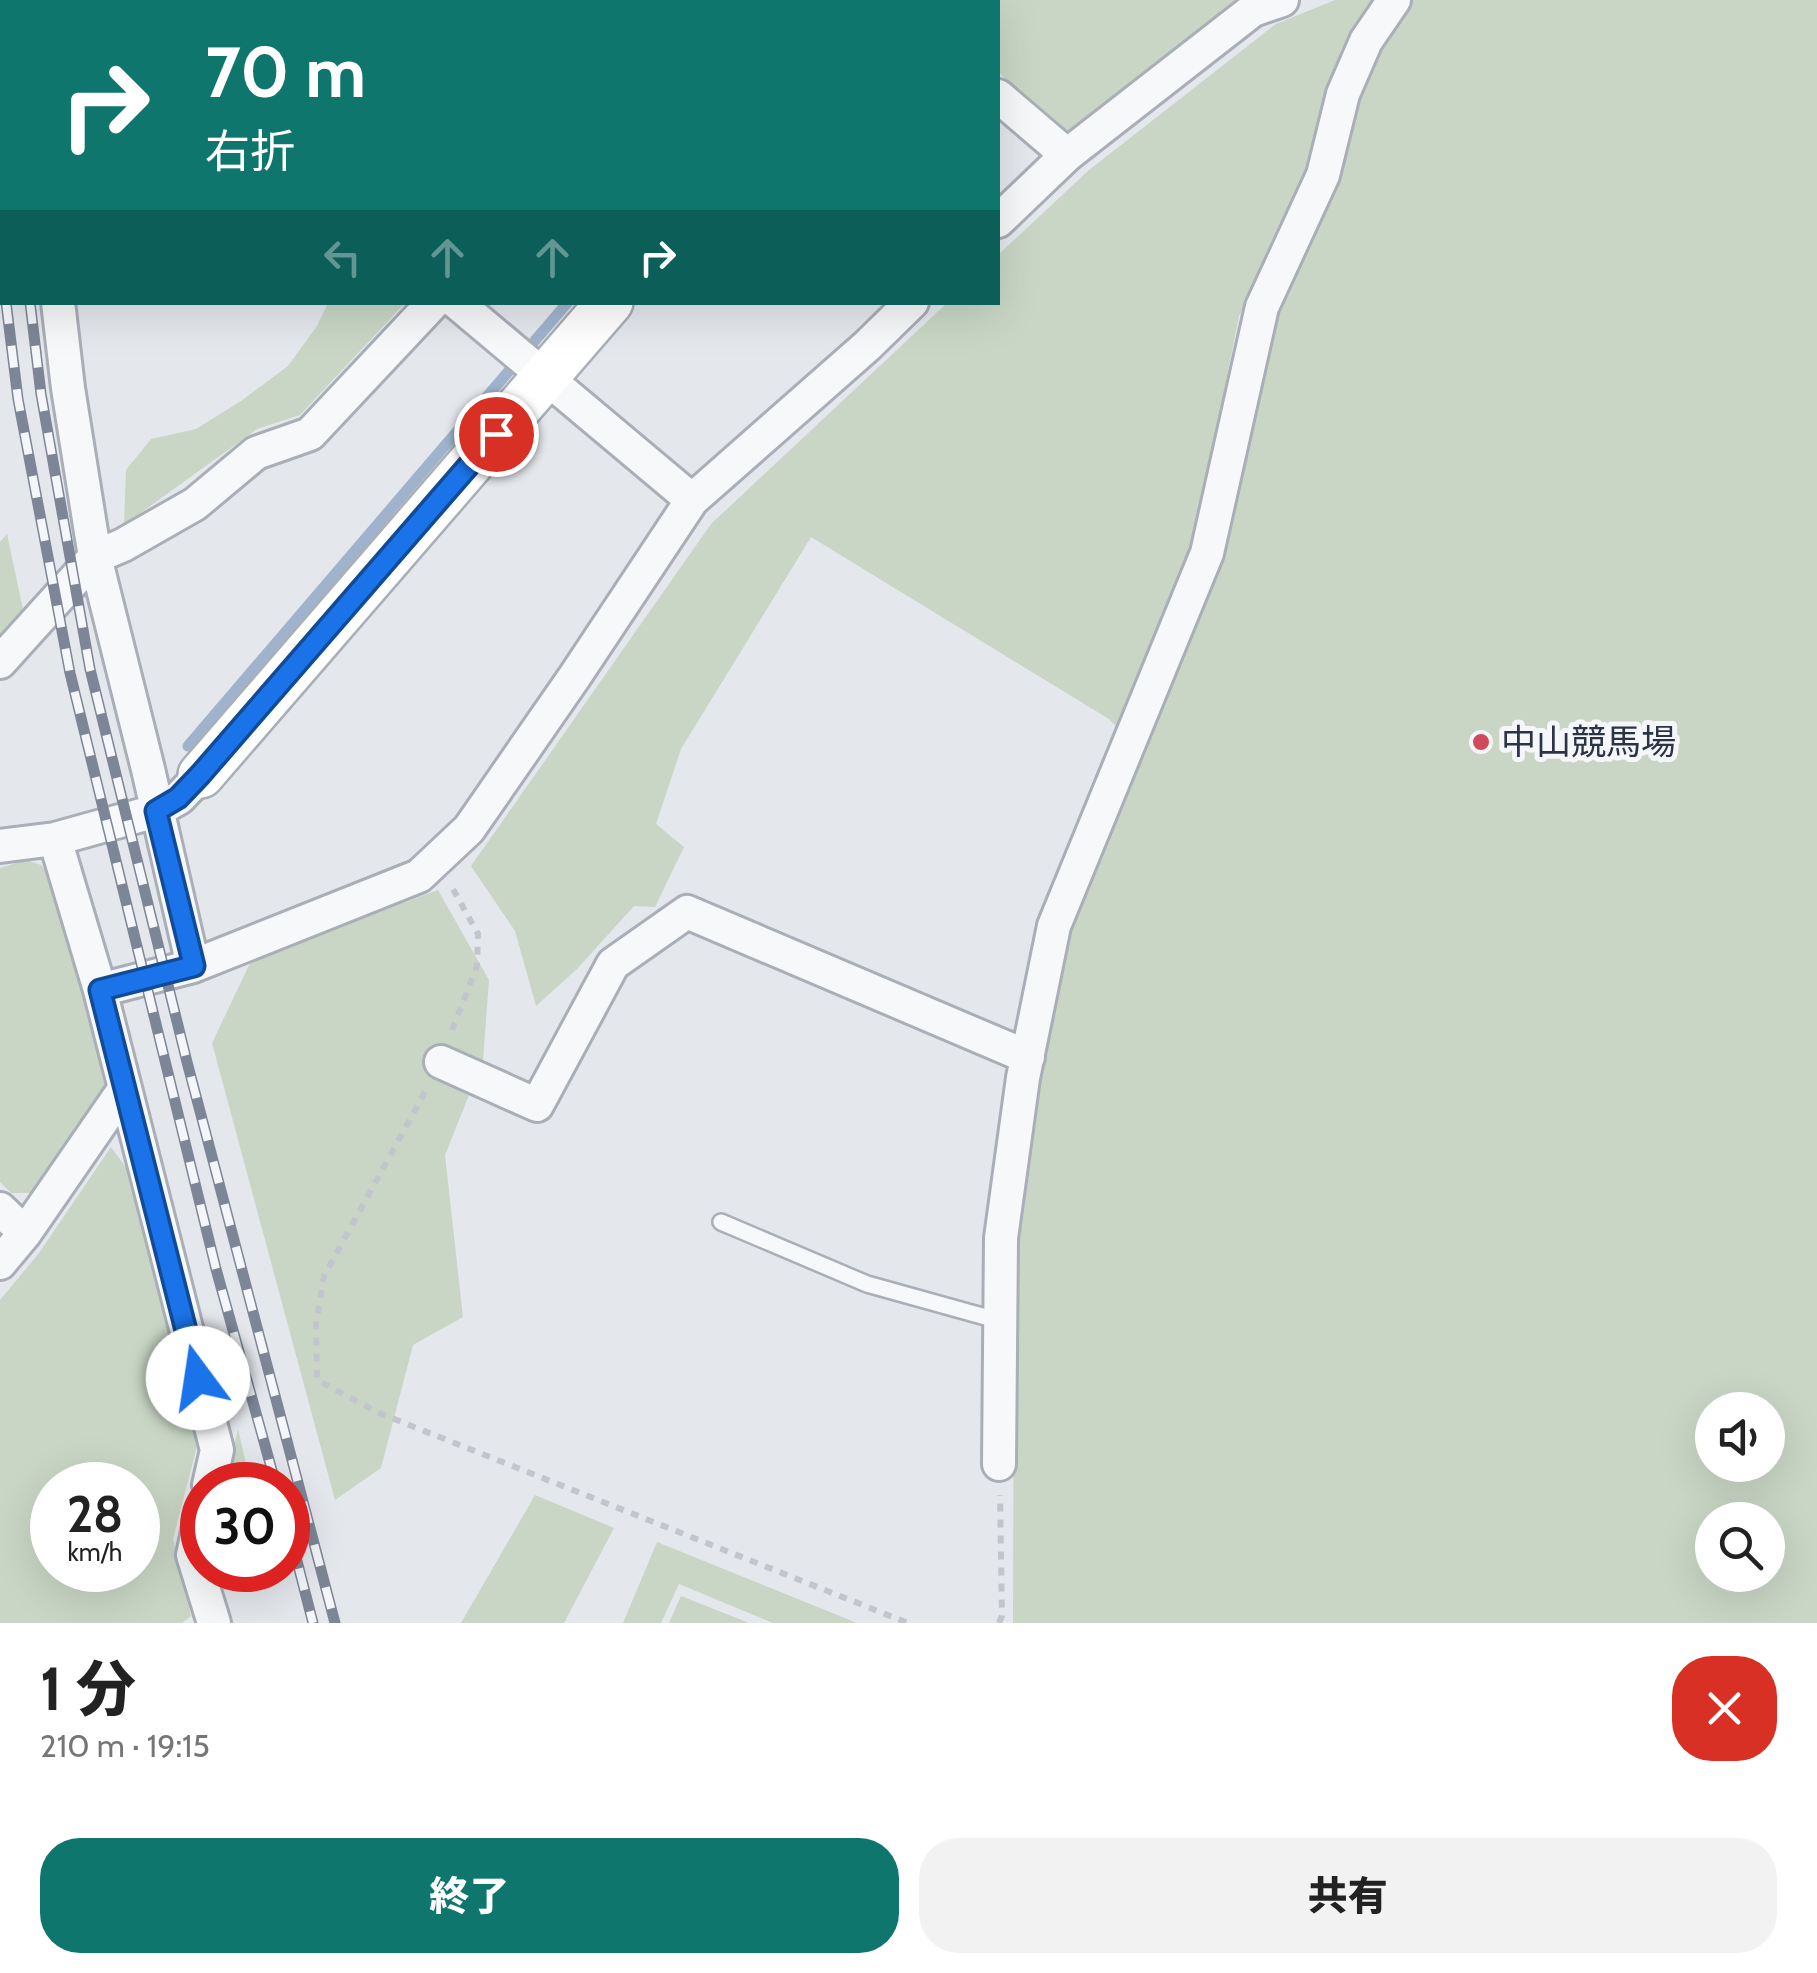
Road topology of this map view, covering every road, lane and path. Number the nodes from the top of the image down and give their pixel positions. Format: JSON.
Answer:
{"nodes":[{"id":1,"x":1394,"y":0,"type":"edge"},
{"id":2,"x":1273,"y":1,"type":"edge"},
{"id":3,"x":1000,"y":98,"type":"edge"},
{"id":4,"x":1066,"y":156,"type":"junction"},
{"id":5,"x":1000,"y":219,"type":"edge"},
{"id":6,"x":58,"y":305,"type":"edge"},
{"id":7,"x":431,"y":305,"type":"edge"},
{"id":8,"x":460,"y":305,"type":"edge"},
{"id":9,"x":607,"y":305,"type":"edge"},
{"id":10,"x":909,"y":305,"type":"edge"},
{"id":11,"x":546,"y":378,"type":"junction"},
{"id":12,"x":692,"y":500,"type":"junction"},
{"id":13,"x":95,"y":557,"type":"junction"},
{"id":14,"x":0,"y":662,"type":"edge"},
{"id":15,"x":200,"y":775,"type":"joint"},
{"id":16,"x":156,"y":811,"type":"junction"},
{"id":17,"x":55,"y":839,"type":"junction"},
{"id":18,"x":0,"y":846,"type":"edge"},
{"id":19,"x":437,"y":859,"type":"junction"},
{"id":20,"x":194,"y":966,"type":"junction"},
{"id":21,"x":100,"y":990,"type":"junction"},
{"id":22,"x":1028,"y":1057,"type":"junction"},
{"id":23,"x":441,"y":1062,"type":"junction"},
{"id":24,"x":125,"y":1088,"type":"junction"},
{"id":25,"x":0,"y":1209,"type":"edge"},
{"id":26,"x":721,"y":1222,"type":"dead end"},
{"id":27,"x":25,"y":1233,"type":"junction"},
{"id":28,"x":0,"y":1263,"type":"edge"},
{"id":29,"x":1001,"y":1321,"type":"junction"},
{"id":30,"x":214,"y":1462,"type":"edge"},
{"id":31,"x":1000,"y":1464,"type":"joint"},
{"id":32,"x":204,"y":1592,"type":"edge"},
{"id":33,"x":214,"y":1623,"type":"edge"},
{"id":34,"x":908,"y":1623,"type":"edge"},
{"id":35,"x":999,"y":1623,"type":"edge"}],
"edges":[{"from":1,"to":22,"type":"street"},
{"from":2,"to":4,"type":"street"},
{"from":3,"to":4,"type":"street"},
{"from":4,"to":5,"type":"street"},
{"from":6,"to":13,"type":"street"},
{"from":7,"to":13,"type":"street"},
{"from":8,"to":11,"type":"street"},
{"from":9,"to":11,"type":"street"},
{"from":10,"to":12,"type":"street"},
{"from":11,"to":12,"type":"street"},
{"from":11,"to":15,"type":"street"},
{"from":12,"to":19,"type":"street"},
{"from":13,"to":14,"type":"street"},
{"from":13,"to":16,"type":"street"},
{"from":15,"to":16,"type":"street"},
{"from":16,"to":17,"type":"street"},
{"from":16,"to":20,"type":"street"},
{"from":17,"to":18,"type":"street"},
{"from":17,"to":21,"type":"street"},
{"from":19,"to":20,"type":"street"},
{"from":19,"to":23,"type":"path"},
{"from":20,"to":21,"type":"street"},
{"from":21,"to":24,"type":"street"},
{"from":22,"to":23,"type":"street"},
{"from":22,"to":29,"type":"street"},
{"from":23,"to":34,"type":"path"},
{"from":24,"to":27,"type":"street"},
{"from":24,"to":30,"type":"street"},
{"from":25,"to":27,"type":"street"},
{"from":26,"to":29,"type":"lane"},
{"from":27,"to":28,"type":"street"},
{"from":29,"to":31,"type":"street"},
{"from":31,"to":35,"type":"path"},
{"from":32,"to":33,"type":"street"}]}
